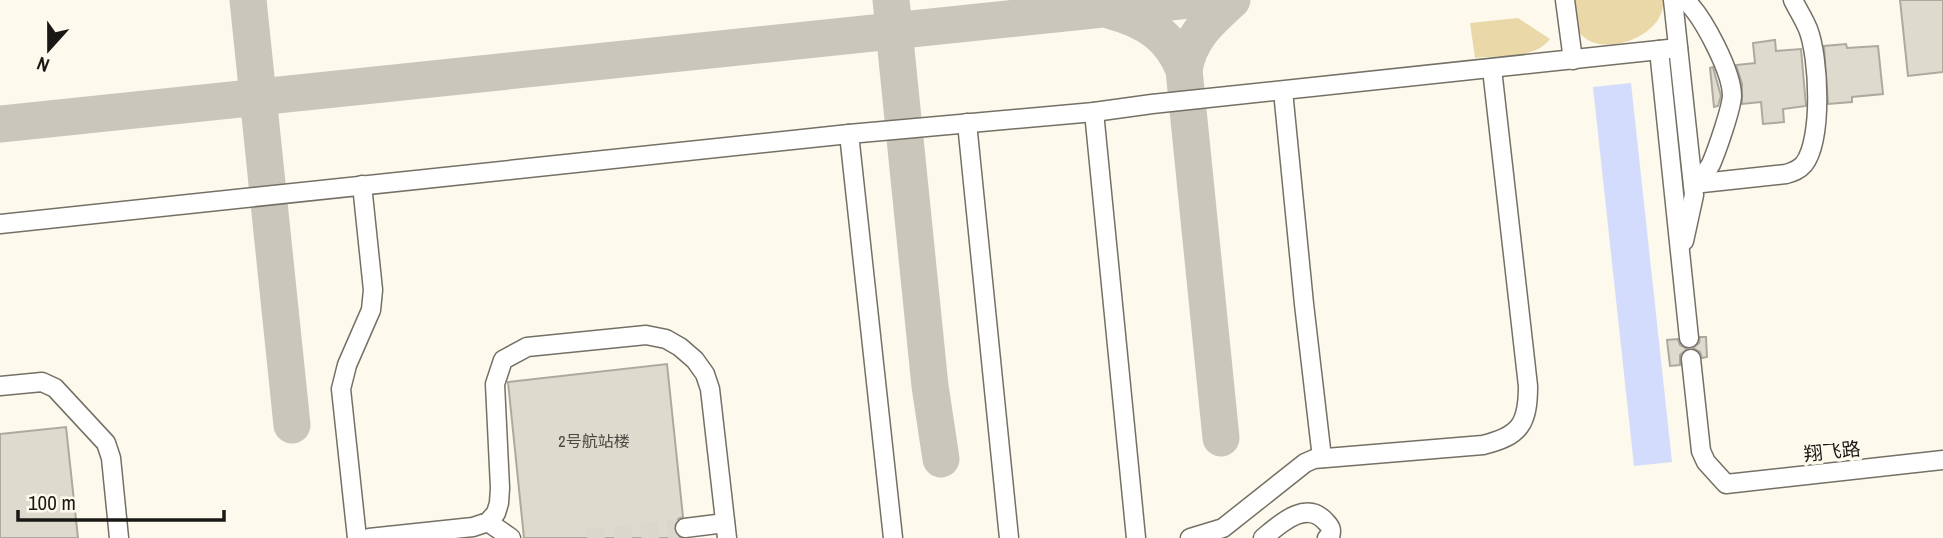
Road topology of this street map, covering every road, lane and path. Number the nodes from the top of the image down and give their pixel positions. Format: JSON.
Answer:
{"nodes":[{"id":1,"x":1565,"y":0,"type":"edge"},
{"id":2,"x":1673,"y":0,"type":"edge"},
{"id":3,"x":1685,"y":0,"type":"edge"},
{"id":4,"x":1793,"y":0,"type":"edge"},
{"id":5,"x":1678,"y":48,"type":"junction"},
{"id":6,"x":1659,"y":50,"type":"junction"},
{"id":7,"x":1573,"y":60,"type":"junction"},
{"id":8,"x":1492,"y":69,"type":"junction"},
{"id":9,"x":1283,"y":91,"type":"junction"},
{"id":10,"x":1094,"y":113,"type":"junction"},
{"id":11,"x":967,"y":123,"type":"junction"},
{"id":12,"x":849,"y":134,"type":"junction"},
{"id":13,"x":1693,"y":184,"type":"junction"},
{"id":14,"x":362,"y":186,"type":"junction"},
{"id":15,"x":0,"y":224,"type":"edge"},
{"id":16,"x":1680,"y":258,"type":"junction"},
{"id":17,"x":1689,"y":338,"type":"dead end"},
{"id":18,"x":1691,"y":359,"type":"dead end"},
{"id":19,"x":0,"y":386,"type":"edge"},
{"id":20,"x":1322,"y":458,"type":"junction"},
{"id":21,"x":1943,"y":460,"type":"edge"},
{"id":22,"x":488,"y":522,"type":"junction"},
{"id":23,"x":685,"y":528,"type":"tunnel mouth"},
{"id":24,"x":726,"y":531,"type":"edge"},
{"id":25,"x":119,"y":538,"type":"edge"},
{"id":26,"x":357,"y":538,"type":"edge"},
{"id":27,"x":369,"y":538,"type":"edge"},
{"id":28,"x":512,"y":538,"type":"edge"},
{"id":29,"x":893,"y":538,"type":"edge"},
{"id":30,"x":1009,"y":538,"type":"edge"},
{"id":31,"x":1136,"y":538,"type":"edge"},
{"id":32,"x":1190,"y":538,"type":"edge"},
{"id":33,"x":1263,"y":538,"type":"edge"},
{"id":34,"x":1328,"y":538,"type":"edge"}],
"edges":[{"from":1,"to":7,"type":"street"},
{"from":2,"to":5,"type":"street"},
{"from":3,"to":13,"type":"street"},
{"from":4,"to":13,"type":"street"},
{"from":5,"to":6,"type":"street"},
{"from":5,"to":13,"type":"street"},
{"from":6,"to":7,"type":"street"},
{"from":6,"to":16,"type":"street"},
{"from":7,"to":8,"type":"street"},
{"from":8,"to":9,"type":"street"},
{"from":8,"to":20,"type":"street"},
{"from":9,"to":10,"type":"street"},
{"from":9,"to":20,"type":"street"},
{"from":10,"to":11,"type":"street"},
{"from":10,"to":31,"type":"street"},
{"from":11,"to":12,"type":"street"},
{"from":11,"to":30,"type":"street"},
{"from":12,"to":14,"type":"street"},
{"from":12,"to":29,"type":"street"},
{"from":13,"to":16,"type":"street"},
{"from":14,"to":15,"type":"street"},
{"from":14,"to":26,"type":"street"},
{"from":16,"to":17,"type":"street"},
{"from":18,"to":21,"type":"street","name":"翔飞路"},
{"from":19,"to":25,"type":"street"},
{"from":20,"to":32,"type":"street"},
{"from":22,"to":24,"type":"street"},
{"from":22,"to":27,"type":"street"},
{"from":22,"to":28,"type":"street"},
{"from":23,"to":24,"type":"street"},
{"from":33,"to":34,"type":"street"}]}
